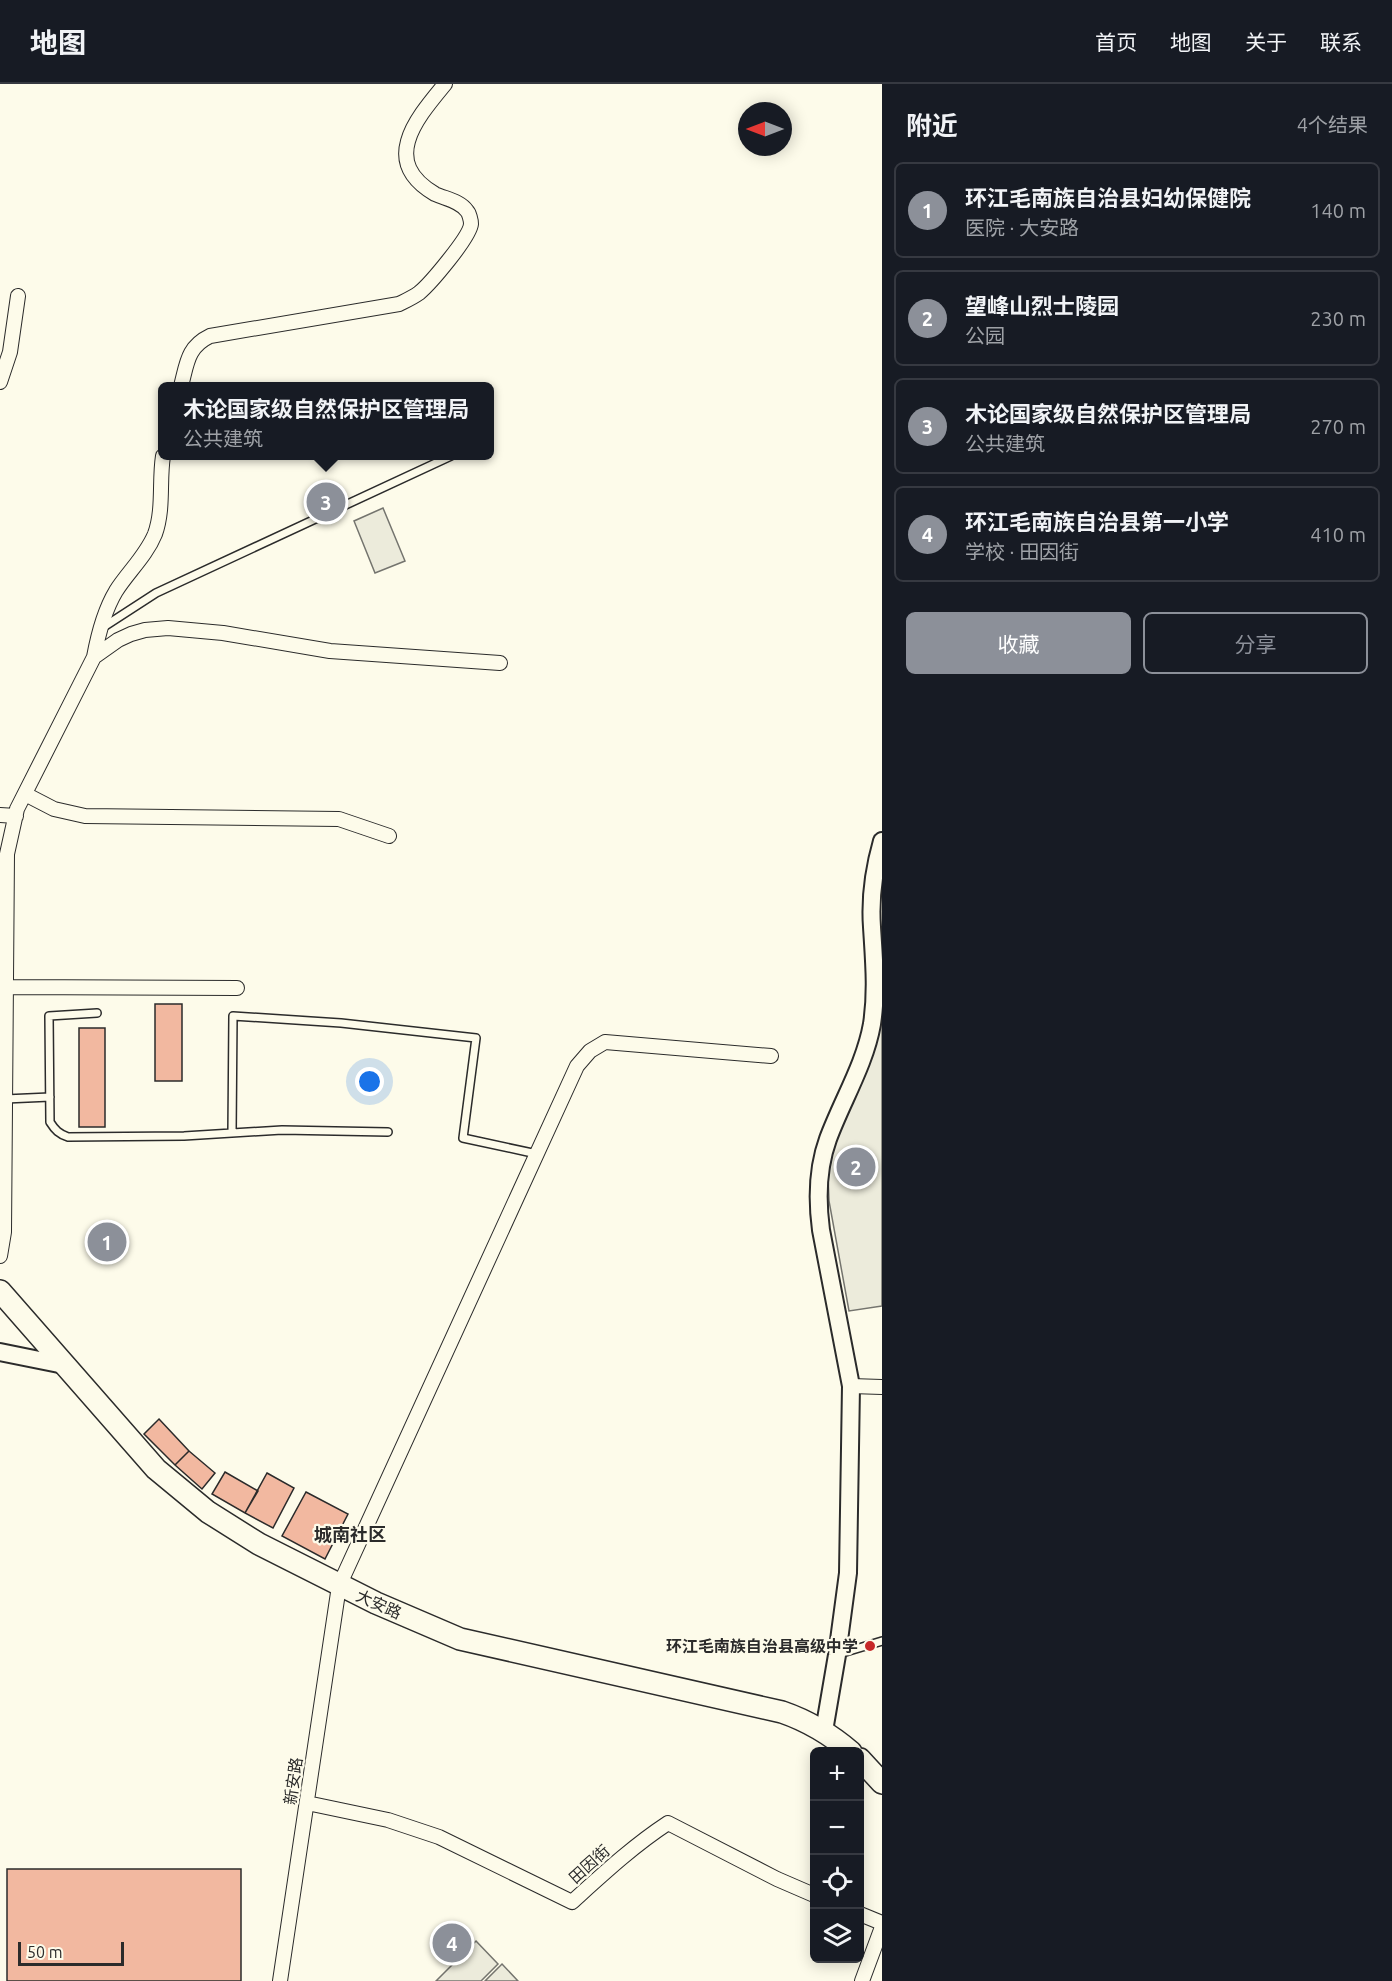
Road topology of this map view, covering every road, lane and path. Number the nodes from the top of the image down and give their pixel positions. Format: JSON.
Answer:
{"nodes":[{"id":1,"x":445,"y":84,"type":"edge"},
{"id":2,"x":18,"y":296,"type":"dead end"},
{"id":3,"x":0,"y":382,"type":"edge"},
{"id":4,"x":182,"y":382,"type":"edge"},
{"id":5,"x":162,"y":460,"type":"edge"},
{"id":6,"x":442,"y":460,"type":"edge"},
{"id":7,"x":99,"y":630,"type":"junction"},
{"id":8,"x":94,"y":657,"type":"junction"},
{"id":9,"x":500,"y":663,"type":"dead end"},
{"id":10,"x":25,"y":794,"type":"junction"},
{"id":11,"x":0,"y":815,"type":"edge"},
{"id":12,"x":16,"y":816,"type":"junction"},
{"id":13,"x":389,"y":836,"type":"dead end"},
{"id":14,"x":882,"y":841,"type":"edge"},
{"id":15,"x":6,"y":987,"type":"junction"},
{"id":16,"x":237,"y":988,"type":"dead end"},
{"id":17,"x":97,"y":1013,"type":"dead end"},
{"id":18,"x":771,"y":1056,"type":"dead end"},
{"id":19,"x":50,"y":1097,"type":"junction"},
{"id":20,"x":5,"y":1099,"type":"junction"},
{"id":21,"x":388,"y":1132,"type":"dead end"},
{"id":22,"x":232,"y":1133,"type":"junction"},
{"id":23,"x":537,"y":1154,"type":"junction"},
{"id":24,"x":0,"y":1256,"type":"edge"},
{"id":25,"x":0,"y":1291,"type":"edge"},
{"id":26,"x":0,"y":1352,"type":"edge"},
{"id":27,"x":64,"y":1365,"type":"junction"},
{"id":28,"x":851,"y":1386,"type":"junction"},
{"id":29,"x":882,"y":1387,"type":"edge"},
{"id":30,"x":339,"y":1586,"type":"junction"},
{"id":31,"x":882,"y":1641,"type":"edge"},
{"id":32,"x":837,"y":1655,"type":"junction"},
{"id":33,"x":824,"y":1731,"type":"junction"},
{"id":34,"x":845,"y":1747,"type":"edge"},
{"id":35,"x":864,"y":1763,"type":"edge"},
{"id":36,"x":882,"y":1782,"type":"edge"},
{"id":37,"x":307,"y":1803,"type":"junction"},
{"id":38,"x":810,"y":1893,"type":"edge"},
{"id":39,"x":864,"y":1916,"type":"edge"},
{"id":40,"x":882,"y":1925,"type":"edge"},
{"id":41,"x":280,"y":1981,"type":"edge"},
{"id":42,"x":862,"y":1981,"type":"edge"}],
"edges":[{"from":1,"to":4,"type":"street"},
{"from":2,"to":3,"type":"street"},
{"from":5,"to":7,"type":"street"},
{"from":6,"to":7,"type":"lane"},
{"from":7,"to":8,"type":"street"},
{"from":8,"to":9,"type":"street"},
{"from":8,"to":10,"type":"street"},
{"from":10,"to":12,"type":"street"},
{"from":10,"to":13,"type":"street"},
{"from":11,"to":12,"type":"street"},
{"from":12,"to":15,"type":"street"},
{"from":14,"to":28,"type":"street"},
{"from":15,"to":16,"type":"street"},
{"from":15,"to":20,"type":"street"},
{"from":17,"to":19,"type":"lane"},
{"from":18,"to":23,"type":"street","name":"新安路"},
{"from":19,"to":20,"type":"lane"},
{"from":19,"to":22,"type":"lane"},
{"from":20,"to":24,"type":"street"},
{"from":21,"to":22,"type":"lane"},
{"from":22,"to":23,"type":"lane"},
{"from":23,"to":30,"type":"street","name":"新安路"},
{"from":25,"to":27,"type":"main road","name":"大安路"},
{"from":26,"to":27,"type":"street"},
{"from":27,"to":30,"type":"main road","name":"大安路"},
{"from":28,"to":29,"type":"street"},
{"from":28,"to":32,"type":"street"},
{"from":30,"to":33,"type":"main road","name":"大安路"},
{"from":30,"to":37,"type":"street","name":"新安路"},
{"from":31,"to":32,"type":"lane"},
{"from":32,"to":33,"type":"street"},
{"from":33,"to":34,"type":"main road","name":"大安路"},
{"from":35,"to":36,"type":"main road"},
{"from":37,"to":38,"type":"street","name":"田因街"},
{"from":37,"to":41,"type":"street","name":"新安路"},
{"from":39,"to":40,"type":"street"},
{"from":40,"to":42,"type":"street"}]}
